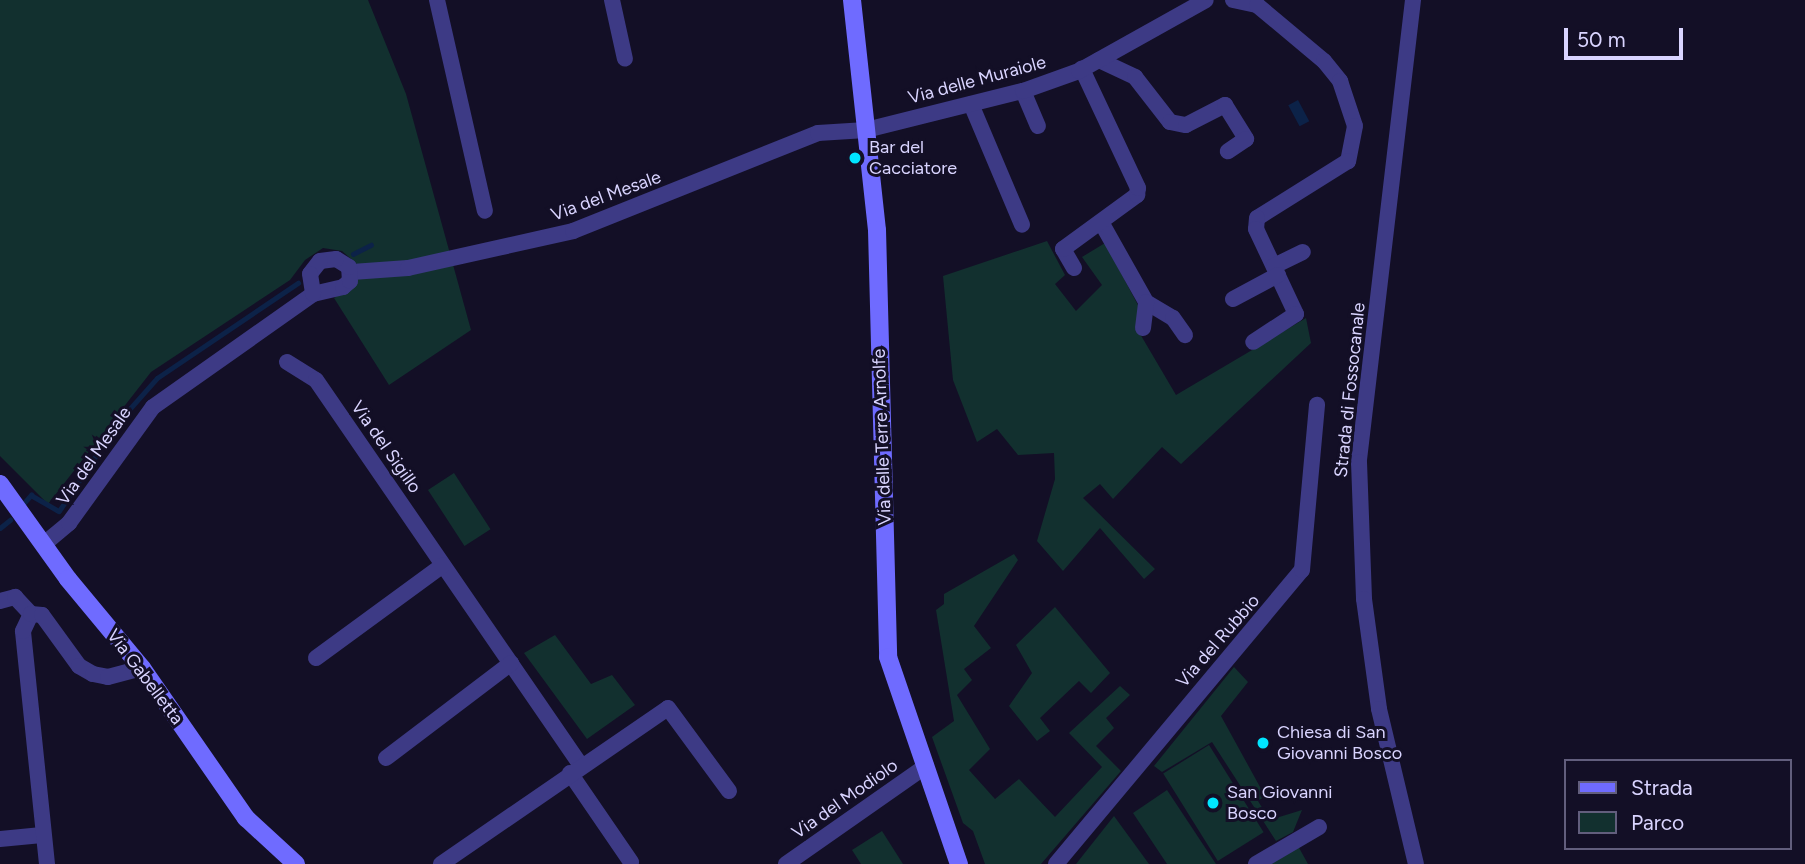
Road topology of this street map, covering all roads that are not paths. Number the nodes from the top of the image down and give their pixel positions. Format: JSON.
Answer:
{"nodes":[{"id":1,"x":437,"y":0,"type":"edge"},
{"id":2,"x":612,"y":0,"type":"edge"},
{"id":3,"x":852,"y":0,"type":"edge"},
{"id":4,"x":1206,"y":0,"type":"edge"},
{"id":5,"x":1233,"y":0,"type":"edge"},
{"id":6,"x":1413,"y":0,"type":"edge"},
{"id":7,"x":625,"y":59,"type":"dead end"},
{"id":8,"x":1099,"y":60,"type":"junction"},
{"id":9,"x":1078,"y":71,"type":"junction"},
{"id":10,"x":1023,"y":91,"type":"junction"},
{"id":11,"x":971,"y":104,"type":"junction"},
{"id":12,"x":1038,"y":126,"type":"dead end"},
{"id":13,"x":866,"y":130,"type":"junction"},
{"id":14,"x":1228,"y":151,"type":"dead end"},
{"id":15,"x":1123,"y":174,"type":"dead end"},
{"id":16,"x":485,"y":211,"type":"dead end"},
{"id":17,"x":1101,"y":222,"type":"junction"},
{"id":18,"x":1022,"y":225,"type":"dead end"},
{"id":19,"x":1303,"y":252,"type":"dead end"},
{"id":20,"x":1074,"y":268,"type":"dead end"},
{"id":21,"x":1276,"y":271,"type":"junction"},
{"id":22,"x":352,"y":272,"type":"junction"},
{"id":23,"x":313,"y":294,"type":"junction"},
{"id":24,"x":1233,"y":299,"type":"dead end"},
{"id":25,"x":1146,"y":302,"type":"junction"},
{"id":26,"x":1143,"y":328,"type":"dead end"},
{"id":27,"x":1185,"y":335,"type":"dead end"},
{"id":28,"x":1253,"y":342,"type":"dead end"},
{"id":29,"x":287,"y":362,"type":"dead end"},
{"id":30,"x":1317,"y":405,"type":"dead end"},
{"id":31,"x":0,"y":484,"type":"edge"},
{"id":32,"x":44,"y":544,"type":"junction"},
{"id":33,"x":443,"y":565,"type":"junction"},
{"id":34,"x":0,"y":601,"type":"edge"},
{"id":35,"x":31,"y":614,"type":"junction"},
{"id":36,"x":316,"y":658,"type":"dead end"},
{"id":37,"x":511,"y":663,"type":"junction"},
{"id":38,"x":142,"y":668,"type":"junction"},
{"id":39,"x":386,"y":758,"type":"dead end"},
{"id":40,"x":926,"y":766,"type":"junction"},
{"id":41,"x":576,"y":769,"type":"junction"},
{"id":42,"x":729,"y":791,"type":"dead end"},
{"id":43,"x":1319,"y":827,"type":"dead end"},
{"id":44,"x":42,"y":835,"type":"junction"},
{"id":45,"x":0,"y":838,"type":"edge"},
{"id":46,"x":631,"y":862,"type":"dead end"},
{"id":47,"x":47,"y":864,"type":"edge"},
{"id":48,"x":296,"y":864,"type":"edge"},
{"id":49,"x":441,"y":864,"type":"edge"},
{"id":50,"x":786,"y":864,"type":"edge"},
{"id":51,"x":959,"y":864,"type":"edge"},
{"id":52,"x":1056,"y":864,"type":"edge"},
{"id":53,"x":1256,"y":864,"type":"edge"},
{"id":54,"x":1416,"y":864,"type":"edge"}],
"edges":[{"from":1,"to":16,"type":"street"},
{"from":2,"to":7,"type":"street"},
{"from":3,"to":13,"type":"street","name":"Via delle Terre Arnolfe"},
{"from":4,"to":8,"type":"street","name":"Via delle Muraiole"},
{"from":5,"to":21,"type":"street"},
{"from":6,"to":54,"type":"street","name":"Strada di Fossocanale"},
{"from":8,"to":9,"type":"street","name":"Via delle Muraiole"},
{"from":8,"to":14,"type":"street"},
{"from":9,"to":10,"type":"street","name":"Via delle Muraiole"},
{"from":9,"to":15,"type":"street"},
{"from":9,"to":17,"type":"street"},
{"from":10,"to":11,"type":"street","name":"Via delle Muraiole"},
{"from":10,"to":12,"type":"street"},
{"from":11,"to":13,"type":"street","name":"Via delle Muraiole"},
{"from":11,"to":18,"type":"street"},
{"from":13,"to":22,"type":"street","name":"Via del Mesale"},
{"from":13,"to":40,"type":"street","name":"Via delle Terre Arnolfe"},
{"from":17,"to":20,"type":"street"},
{"from":17,"to":25,"type":"street"},
{"from":19,"to":21,"type":"street"},
{"from":21,"to":24,"type":"street"},
{"from":21,"to":28,"type":"street"},
{"from":22,"to":23,"type":"street","name":"Via del Mesale"},
{"from":22,"to":23,"type":"street","name":"Via del Mesale"},
{"from":23,"to":32,"type":"street","name":"Via del Mesale"},
{"from":25,"to":26,"type":"street"},
{"from":25,"to":27,"type":"street"},
{"from":29,"to":33,"type":"street","name":"Via del Sigillo"},
{"from":30,"to":52,"type":"street","name":"Via del Rubbio"},
{"from":31,"to":32,"type":"street","name":"Via Gabelletta"},
{"from":32,"to":38,"type":"street","name":"Via Gabelletta"},
{"from":33,"to":36,"type":"street"},
{"from":33,"to":37,"type":"street","name":"Via del Sigillo"},
{"from":34,"to":35,"type":"street"},
{"from":35,"to":38,"type":"street"},
{"from":35,"to":44,"type":"street"},
{"from":37,"to":39,"type":"street"},
{"from":37,"to":41,"type":"street","name":"Via del Sigillo"},
{"from":38,"to":48,"type":"street","name":"Via Gabelletta"},
{"from":40,"to":50,"type":"street","name":"Via del Modiolo"},
{"from":40,"to":51,"type":"street","name":"Via delle Terre Arnolfe"},
{"from":41,"to":42,"type":"street"},
{"from":41,"to":46,"type":"street","name":"Via del Sigillo"},
{"from":41,"to":49,"type":"street"},
{"from":43,"to":53,"type":"street"},
{"from":44,"to":45,"type":"street"},
{"from":44,"to":47,"type":"street"}]}
